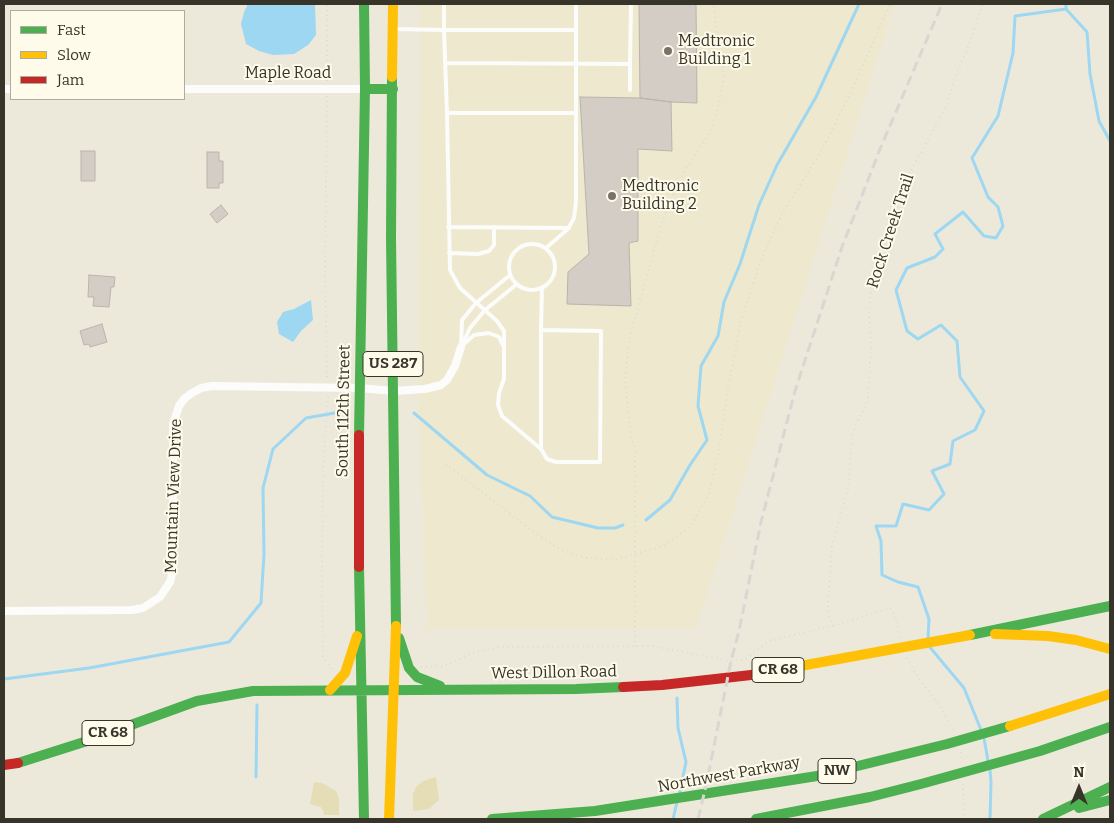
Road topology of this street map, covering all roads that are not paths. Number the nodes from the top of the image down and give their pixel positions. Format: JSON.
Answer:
{"nodes":[{"id":1,"x":364,"y":4,"type":"edge"},
{"id":2,"x":393,"y":4,"type":"edge"},
{"id":3,"x":444,"y":4,"type":"edge"},
{"id":4,"x":576,"y":4,"type":"edge"},
{"id":5,"x":631,"y":4,"type":"edge"},
{"id":6,"x":393,"y":29,"type":"junction"},
{"id":7,"x":444,"y":30,"type":"junction"},
{"id":8,"x":576,"y":30,"type":"junction"},
{"id":9,"x":445,"y":63,"type":"junction"},
{"id":10,"x":576,"y":63,"type":"junction"},
{"id":11,"x":630,"y":64,"type":"junction"},
{"id":12,"x":185,"y":89,"type":"edge"},
{"id":13,"x":365,"y":89,"type":"junction"},
{"id":14,"x":393,"y":89,"type":"junction"},
{"id":15,"x":630,"y":90,"type":"dead end"},
{"id":16,"x":447,"y":113,"type":"junction"},
{"id":17,"x":576,"y":113,"type":"junction"},
{"id":18,"x":448,"y":227,"type":"junction"},
{"id":19,"x":494,"y":227,"type":"junction"},
{"id":20,"x":569,"y":228,"type":"junction"},
{"id":21,"x":546,"y":248,"type":"junction"},
{"id":22,"x":449,"y":253,"type":"junction"},
{"id":23,"x":510,"y":275,"type":"junction"},
{"id":24,"x":517,"y":284,"type":"junction"},
{"id":25,"x":542,"y":288,"type":"junction"},
{"id":26,"x":476,"y":303,"type":"junction"},
{"id":27,"x":485,"y":310,"type":"junction"},
{"id":28,"x":541,"y":330,"type":"junction"},
{"id":29,"x":461,"y":347,"type":"junction"},
{"id":30,"x":504,"y":347,"type":"junction"},
{"id":31,"x":359,"y":388,"type":"junction"},
{"id":32,"x":393,"y":391,"type":"junction"},
{"id":33,"x":540,"y":449,"type":"junction"},
{"id":34,"x":1110,"y":606,"type":"edge"},
{"id":35,"x":4,"y":611,"type":"edge"},
{"id":36,"x":360,"y":625,"type":"junction"},
{"id":37,"x":396,"y":629,"type":"junction"},
{"id":38,"x":970,"y":635,"type":"junction"},
{"id":39,"x":1110,"y":649,"type":"edge"},
{"id":40,"x":362,"y":689,"type":"junction"},
{"id":41,"x":394,"y":689,"type":"junction"},
{"id":42,"x":454,"y":689,"type":"junction"},
{"id":43,"x":330,"y":690,"type":"junction"},
{"id":44,"x":1110,"y":694,"type":"edge"},
{"id":45,"x":1110,"y":727,"type":"edge"},
{"id":46,"x":4,"y":764,"type":"edge"},
{"id":47,"x":1110,"y":787,"type":"edge"},
{"id":48,"x":1110,"y":800,"type":"edge"},
{"id":49,"x":364,"y":819,"type":"edge"},
{"id":50,"x":389,"y":819,"type":"edge"},
{"id":51,"x":492,"y":819,"type":"edge"},
{"id":52,"x":756,"y":819,"type":"edge"},
{"id":53,"x":1044,"y":819,"type":"edge"}],
"edges":[{"from":1,"to":13,"type":"main road","name":"South 112th Street","number":"US 287"},
{"from":2,"to":6,"type":"main road","number":"US 287"},
{"from":3,"to":7,"type":"lane"},
{"from":4,"to":8,"type":"lane"},
{"from":5,"to":11,"type":"lane"},
{"from":6,"to":7,"type":"lane"},
{"from":6,"to":14,"type":"main road","number":"US 287"},
{"from":7,"to":8,"type":"lane"},
{"from":7,"to":9,"type":"lane"},
{"from":8,"to":10,"type":"lane"},
{"from":9,"to":10,"type":"lane"},
{"from":9,"to":16,"type":"lane"},
{"from":10,"to":11,"type":"lane"},
{"from":10,"to":17,"type":"lane"},
{"from":11,"to":15,"type":"lane"},
{"from":12,"to":13,"type":"street","name":"Maple Road"},
{"from":13,"to":14,"type":"main road","name":"Maple Road"},
{"from":13,"to":31,"type":"main road","name":"South 112th Street","number":"US 287"},
{"from":14,"to":32,"type":"main road","number":"US 287"},
{"from":16,"to":17,"type":"lane"},
{"from":16,"to":18,"type":"lane"},
{"from":17,"to":20,"type":"lane"},
{"from":18,"to":19,"type":"lane"},
{"from":18,"to":22,"type":"lane"},
{"from":19,"to":20,"type":"lane"},
{"from":19,"to":22,"type":"lane"},
{"from":20,"to":21,"type":"lane"},
{"from":21,"to":23,"type":"lane"},
{"from":21,"to":25,"type":"lane"},
{"from":22,"to":26,"type":"lane"},
{"from":23,"to":24,"type":"lane"},
{"from":23,"to":26,"type":"lane"},
{"from":24,"to":25,"type":"lane"},
{"from":24,"to":27,"type":"lane"},
{"from":25,"to":28,"type":"lane"},
{"from":26,"to":27,"type":"lane"},
{"from":26,"to":29,"type":"lane"},
{"from":27,"to":29,"type":"lane"},
{"from":27,"to":30,"type":"lane"},
{"from":28,"to":33,"type":"lane"},
{"from":28,"to":33,"type":"lane"},
{"from":29,"to":30,"type":"lane"},
{"from":29,"to":32,"type":"street","name":"Mountain View Drive"},
{"from":30,"to":33,"type":"lane"},
{"from":31,"to":32,"type":"street","name":"Mountain View Drive"},
{"from":31,"to":35,"type":"street","name":"Mountain View Drive"},
{"from":31,"to":36,"type":"main road","name":"South 112th Street","number":"US 287"},
{"from":32,"to":37,"type":"main road","number":"US 287"},
{"from":34,"to":38,"type":"main road"},
{"from":36,"to":40,"type":"main road","name":"South 112th Street","number":"US 287"},
{"from":36,"to":43,"type":"main road"},
{"from":37,"to":41,"type":"main road","number":"US 287"},
{"from":37,"to":42,"type":"main road"},
{"from":38,"to":39,"type":"main road","name":"West Dillon Road","number":"CR 68"},
{"from":38,"to":42,"type":"main road","name":"West Dillon Road","number":"CR 68"},
{"from":40,"to":41,"type":"main road","name":"West Dillon Road","number":"CR 68"},
{"from":40,"to":43,"type":"main road","name":"West Dillon Road","number":"CR 68"},
{"from":40,"to":49,"type":"main road","name":"South 112th Street","number":"US 287"},
{"from":41,"to":42,"type":"main road","name":"West Dillon Road","number":"CR 68"},
{"from":41,"to":50,"type":"main road","number":"US 287"},
{"from":43,"to":46,"type":"main road","name":"West Dillon Road","number":"CR 68"},
{"from":44,"to":51,"type":"main road","name":"Northwest Parkway","number":"NW"},
{"from":45,"to":52,"type":"main road","number":"NW"},
{"from":47,"to":53,"type":"main road"},
{"from":48,"to":53,"type":"main road"}]}
